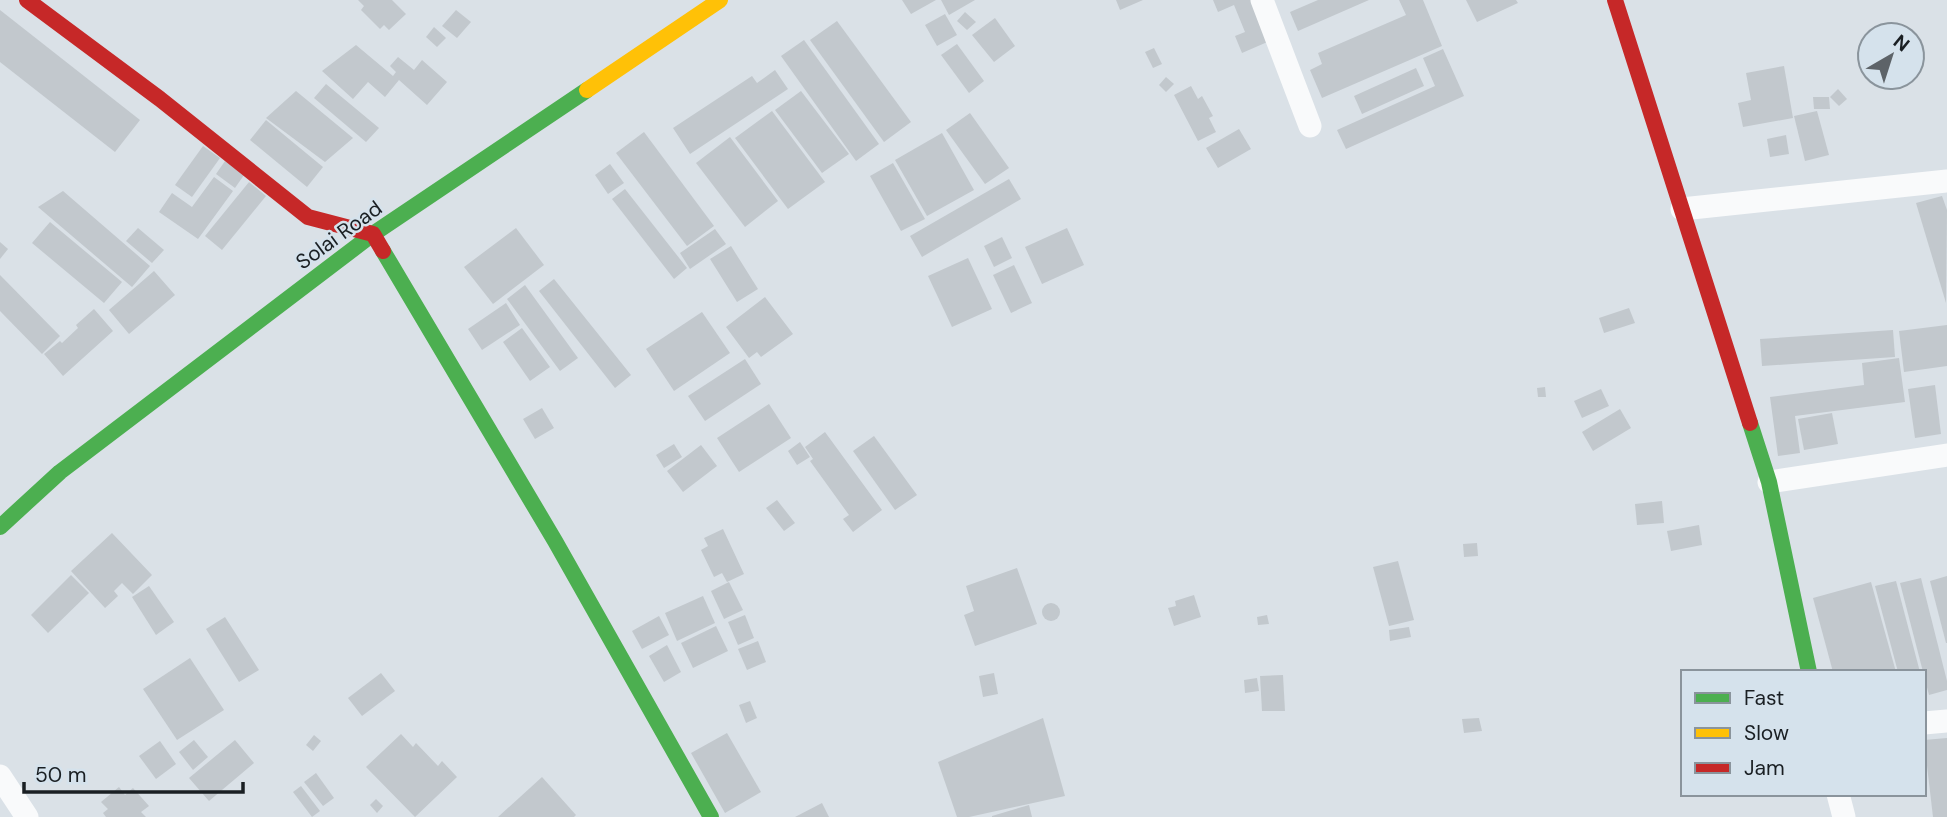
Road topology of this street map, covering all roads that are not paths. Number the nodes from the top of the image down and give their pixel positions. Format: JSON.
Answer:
{"nodes":[{"id":1,"x":27,"y":0,"type":"edge"},
{"id":2,"x":720,"y":0,"type":"edge"},
{"id":3,"x":1262,"y":0,"type":"edge"},
{"id":4,"x":1615,"y":0,"type":"edge"},
{"id":5,"x":1310,"y":126,"type":"dead end"},
{"id":6,"x":1947,"y":181,"type":"edge"},
{"id":7,"x":1682,"y":209,"type":"junction"},
{"id":8,"x":373,"y":234,"type":"junction"},
{"id":9,"x":1947,"y":455,"type":"edge"},
{"id":10,"x":1769,"y":482,"type":"junction"},
{"id":11,"x":0,"y":527,"type":"edge"},
{"id":12,"x":1809,"y":670,"type":"edge"},
{"id":13,"x":1947,"y":721,"type":"edge"},
{"id":14,"x":1926,"y":723,"type":"edge"},
{"id":15,"x":0,"y":776,"type":"edge"},
{"id":16,"x":1839,"y":796,"type":"edge"},
{"id":17,"x":27,"y":817,"type":"edge"},
{"id":18,"x":711,"y":817,"type":"edge"},
{"id":19,"x":1844,"y":817,"type":"edge"}],
"edges":[{"from":1,"to":8,"type":"main road"},
{"from":2,"to":8,"type":"main road","name":"Solai Road"},
{"from":3,"to":5,"type":"street"},
{"from":4,"to":7,"type":"main road"},
{"from":6,"to":7,"type":"street"},
{"from":7,"to":10,"type":"main road"},
{"from":8,"to":11,"type":"main road","name":"Solai Road"},
{"from":8,"to":18,"type":"main road"},
{"from":9,"to":10,"type":"street"},
{"from":10,"to":12,"type":"main road"},
{"from":13,"to":14,"type":"street"},
{"from":15,"to":17,"type":"street"},
{"from":16,"to":19,"type":"street"}]}
